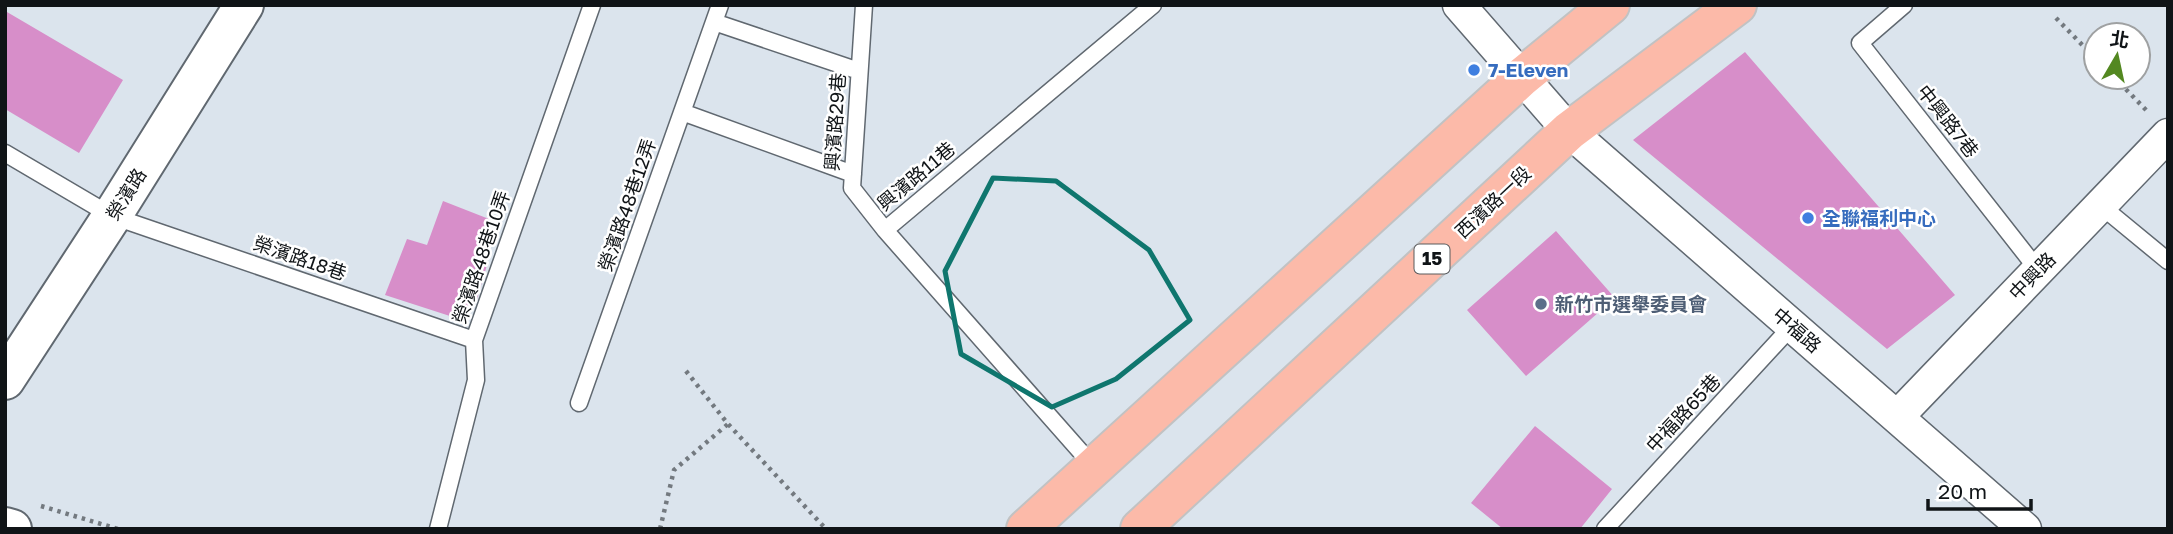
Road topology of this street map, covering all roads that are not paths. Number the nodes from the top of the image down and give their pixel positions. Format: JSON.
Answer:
{"nodes":[{"id":1,"x":244,"y":5,"type":"edge"},
{"id":2,"x":592,"y":5,"type":"edge"},
{"id":3,"x":720,"y":5,"type":"edge"},
{"id":4,"x":864,"y":5,"type":"edge"},
{"id":5,"x":1153,"y":5,"type":"edge"},
{"id":6,"x":1459,"y":5,"type":"edge"},
{"id":7,"x":1610,"y":5,"type":"edge"},
{"id":8,"x":1737,"y":5,"type":"edge"},
{"id":9,"x":1904,"y":5,"type":"edge"},
{"id":10,"x":714,"y":22,"type":"junction"},
{"id":11,"x":859,"y":71,"type":"junction"},
{"id":12,"x":1522,"y":77,"type":"junction"},
{"id":13,"x":682,"y":112,"type":"junction"},
{"id":14,"x":2159,"y":124,"type":"edge"},
{"id":15,"x":1569,"y":131,"type":"junction"},
{"id":16,"x":5,"y":153,"type":"edge"},
{"id":17,"x":853,"y":174,"type":"junction"},
{"id":18,"x":2099,"y":205,"type":"junction"},
{"id":19,"x":112,"y":216,"type":"junction"},
{"id":20,"x":885,"y":230,"type":"junction"},
{"id":21,"x":2168,"y":261,"type":"edge"},
{"id":22,"x":2038,"y":270,"type":"junction"},
{"id":23,"x":1792,"y":326,"type":"junction"},
{"id":24,"x":474,"y":340,"type":"junction"},
{"id":25,"x":5,"y":380,"type":"edge"},
{"id":26,"x":579,"y":403,"type":"dead end"},
{"id":27,"x":1897,"y":417,"type":"junction"},
{"id":28,"x":1095,"y":467,"type":"junction"},
{"id":29,"x":438,"y":529,"type":"edge"},
{"id":30,"x":1026,"y":529,"type":"edge"},
{"id":31,"x":1140,"y":529,"type":"edge"},
{"id":32,"x":1605,"y":529,"type":"edge"},
{"id":33,"x":2025,"y":529,"type":"edge"}],
"edges":[{"from":1,"to":19,"type":"street","name":"榮濱路"},
{"from":2,"to":24,"type":"lane","name":"榮濱路48巷10弄"},
{"from":3,"to":10,"type":"lane","name":"榮濱路48巷12弄"},
{"from":4,"to":11,"type":"lane","name":"興濱路29巷"},
{"from":5,"to":20,"type":"lane","name":"興濱路11巷"},
{"from":6,"to":12,"type":"street","name":"中福路"},
{"from":7,"to":12,"type":"main road"},
{"from":8,"to":15,"type":"main road","name":"西濱路一段","number":"15"},
{"from":9,"to":22,"type":"lane","name":"中興路7巷"},
{"from":10,"to":11,"type":"lane"},
{"from":10,"to":13,"type":"lane","name":"榮濱路48巷12弄"},
{"from":11,"to":17,"type":"lane","name":"興濱路29巷"},
{"from":12,"to":15,"type":"street","name":"中福路"},
{"from":12,"to":28,"type":"main road"},
{"from":13,"to":17,"type":"lane"},
{"from":13,"to":26,"type":"lane","name":"榮濱路48巷12弄"},
{"from":14,"to":18,"type":"street","name":"中興路"},
{"from":15,"to":23,"type":"street","name":"中福路"},
{"from":15,"to":31,"type":"main road","name":"西濱路一段","number":"15"},
{"from":16,"to":19,"type":"lane","name":"榮濱路18巷"},
{"from":17,"to":20,"type":"lane","name":"興濱路29巷"},
{"from":18,"to":21,"type":"lane"},
{"from":18,"to":22,"type":"street","name":"中興路"},
{"from":19,"to":24,"type":"lane","name":"榮濱路18巷"},
{"from":19,"to":25,"type":"street","name":"榮濱路"},
{"from":20,"to":28,"type":"lane","name":"興濱路11巷"},
{"from":22,"to":27,"type":"street","name":"中興路"},
{"from":23,"to":27,"type":"street","name":"中福路"},
{"from":23,"to":32,"type":"lane","name":"中福路65巷"},
{"from":24,"to":29,"type":"lane","name":"榮濱路48巷10弄"},
{"from":27,"to":33,"type":"street","name":"中福路"},
{"from":28,"to":30,"type":"main road"}]}
